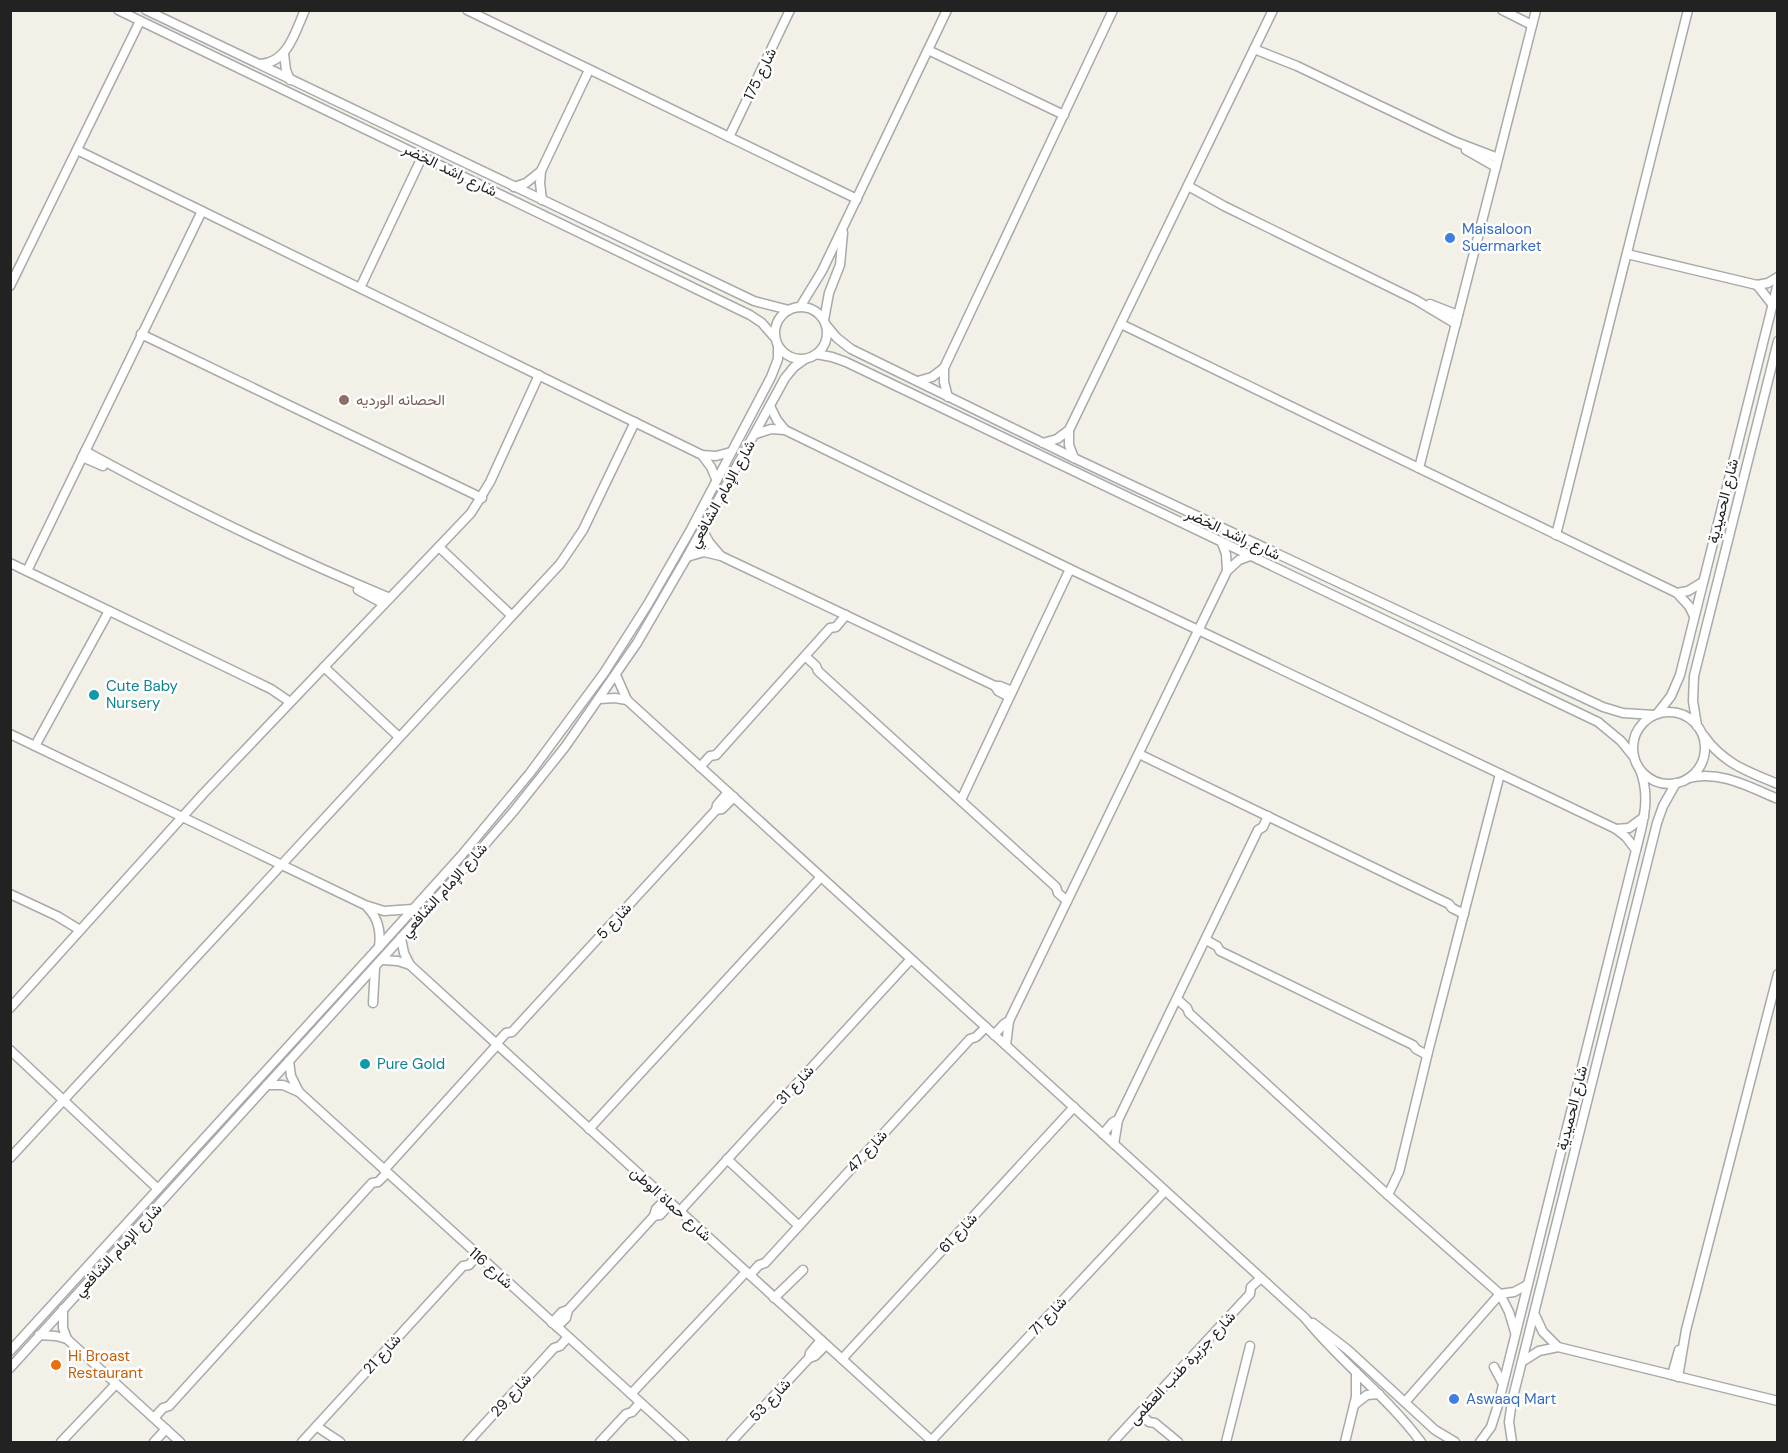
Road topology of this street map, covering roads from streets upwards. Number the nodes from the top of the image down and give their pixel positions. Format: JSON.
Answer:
{"nodes":[{"id":1,"x":118,"y":10,"type":"edge"},
{"id":2,"x":146,"y":10,"type":"edge"},
{"id":3,"x":305,"y":10,"type":"edge"},
{"id":4,"x":467,"y":10,"type":"edge"},
{"id":5,"x":790,"y":10,"type":"edge"},
{"id":6,"x":947,"y":10,"type":"edge"},
{"id":7,"x":1113,"y":10,"type":"edge"},
{"id":8,"x":1273,"y":10,"type":"edge"},
{"id":9,"x":1502,"y":10,"type":"edge"},
{"id":10,"x":1536,"y":10,"type":"edge"},
{"id":11,"x":1688,"y":10,"type":"edge"},
{"id":12,"x":161,"y":14,"type":"edge"},
{"id":13,"x":140,"y":21,"type":"junction"},
{"id":14,"x":1532,"y":25,"type":"junction"},
{"id":15,"x":1256,"y":46,"type":"junction"},
{"id":16,"x":928,"y":50,"type":"junction"},
{"id":17,"x":284,"y":54,"type":"junction"},
{"id":18,"x":259,"y":64,"type":"junction"},
{"id":19,"x":589,"y":70,"type":"junction"},
{"id":20,"x":290,"y":80,"type":"junction"},
{"id":21,"x":1064,"y":115,"type":"junction"},
{"id":22,"x":729,"y":137,"type":"junction"},
{"id":23,"x":77,"y":150,"type":"junction"},
{"id":24,"x":422,"y":157,"type":"junction"},
{"id":25,"x":1497,"y":162,"type":"junction"},
{"id":26,"x":541,"y":171,"type":"junction"},
{"id":27,"x":514,"y":187,"type":"junction"},
{"id":28,"x":1186,"y":189,"type":"junction"},
{"id":29,"x":857,"y":199,"type":"junction"},
{"id":30,"x":542,"y":200,"type":"junction"},
{"id":31,"x":202,"y":211,"type":"junction"},
{"id":32,"x":846,"y":221,"type":"junction"},
{"id":33,"x":1627,"y":254,"type":"junction"},
{"id":34,"x":1778,"y":277,"type":"edge"},
{"id":35,"x":1778,"y":283,"type":"edge"},
{"id":36,"x":1757,"y":285,"type":"junction"},
{"id":37,"x":10,"y":286,"type":"edge"},
{"id":38,"x":360,"y":288,"type":"junction"},
{"id":39,"x":1772,"y":304,"type":"junction"},
{"id":40,"x":800,"y":307,"type":"junction"},
{"id":41,"x":789,"y":310,"type":"junction"},
{"id":42,"x":1457,"y":319,"type":"junction"},
{"id":43,"x":825,"y":322,"type":"junction"},
{"id":44,"x":1121,"y":324,"type":"junction"},
{"id":45,"x":141,"y":334,"type":"junction"},
{"id":46,"x":1778,"y":341,"type":"edge"},
{"id":47,"x":777,"y":342,"type":"junction"},
{"id":48,"x":816,"y":354,"type":"junction"},
{"id":49,"x":805,"y":359,"type":"junction"},
{"id":50,"x":944,"y":368,"type":"junction"},
{"id":51,"x":539,"y":375,"type":"junction"},
{"id":52,"x":918,"y":381,"type":"junction"},
{"id":53,"x":948,"y":397,"type":"junction"},
{"id":54,"x":770,"y":406,"type":"junction"},
{"id":55,"x":635,"y":422,"type":"junction"},
{"id":56,"x":785,"y":430,"type":"junction"},
{"id":57,"x":1069,"y":430,"type":"junction"},
{"id":58,"x":756,"y":434,"type":"junction"},
{"id":59,"x":1043,"y":443,"type":"junction"},
{"id":60,"x":730,"y":452,"type":"junction"},
{"id":61,"x":83,"y":454,"type":"junction"},
{"id":62,"x":702,"y":455,"type":"junction"},
{"id":63,"x":1074,"y":458,"type":"junction"},
{"id":64,"x":1419,"y":468,"type":"junction"},
{"id":65,"x":716,"y":479,"type":"junction"},
{"id":66,"x":482,"y":498,"type":"junction"},
{"id":67,"x":702,"y":529,"type":"junction"},
{"id":68,"x":1556,"y":535,"type":"junction"},
{"id":69,"x":1222,"y":543,"type":"junction"},
{"id":70,"x":439,"y":547,"type":"junction"},
{"id":71,"x":721,"y":556,"type":"junction"},
{"id":72,"x":1250,"y":556,"type":"junction"},
{"id":73,"x":687,"y":557,"type":"junction"},
{"id":74,"x":10,"y":563,"type":"edge"},
{"id":75,"x":1070,"y":569,"type":"junction"},
{"id":76,"x":27,"y":571,"type":"junction"},
{"id":77,"x":1227,"y":571,"type":"junction"},
{"id":78,"x":1703,"y":582,"type":"junction"},
{"id":79,"x":1677,"y":593,"type":"junction"},
{"id":80,"x":387,"y":601,"type":"junction"},
{"id":81,"x":106,"y":609,"type":"junction"},
{"id":82,"x":842,"y":613,"type":"junction"},
{"id":83,"x":511,"y":615,"type":"junction"},
{"id":84,"x":1694,"y":616,"type":"junction"},
{"id":85,"x":1199,"y":630,"type":"junction"},
{"id":86,"x":803,"y":658,"type":"junction"},
{"id":87,"x":324,"y":667,"type":"junction"},
{"id":88,"x":616,"y":675,"type":"junction"},
{"id":89,"x":1010,"y":694,"type":"junction"},
{"id":90,"x":599,"y":699,"type":"junction"},
{"id":91,"x":627,"y":700,"type":"junction"},
{"id":92,"x":290,"y":702,"type":"junction"},
{"id":93,"x":1655,"y":715,"type":"junction"},
{"id":94,"x":1697,"y":726,"type":"junction"},
{"id":95,"x":10,"y":734,"type":"edge"},
{"id":96,"x":1702,"y":735,"type":"junction"},
{"id":97,"x":399,"y":737,"type":"junction"},
{"id":98,"x":39,"y":747,"type":"junction"},
{"id":99,"x":1139,"y":754,"type":"junction"},
{"id":100,"x":1634,"y":757,"type":"junction"},
{"id":101,"x":703,"y":769,"type":"junction"},
{"id":102,"x":1640,"y":770,"type":"junction"},
{"id":103,"x":1500,"y":774,"type":"junction"},
{"id":104,"x":1688,"y":778,"type":"junction"},
{"id":105,"x":1676,"y":783,"type":"junction"},
{"id":106,"x":1778,"y":784,"type":"edge"},
{"id":107,"x":731,"y":795,"type":"junction"},
{"id":108,"x":1778,"y":799,"type":"edge"},
{"id":109,"x":961,"y":800,"type":"junction"},
{"id":110,"x":1265,"y":815,"type":"junction"},
{"id":111,"x":182,"y":817,"type":"junction"},
{"id":112,"x":1644,"y":817,"type":"junction"},
{"id":113,"x":1616,"y":830,"type":"junction"},
{"id":114,"x":1636,"y":850,"type":"junction"},
{"id":115,"x":281,"y":865,"type":"junction"},
{"id":116,"x":821,"y":877,"type":"junction"},
{"id":117,"x":10,"y":894,"type":"edge"},
{"id":118,"x":1069,"y":898,"type":"junction"},
{"id":119,"x":365,"y":905,"type":"junction"},
{"id":120,"x":413,"y":909,"type":"junction"},
{"id":121,"x":1465,"y":910,"type":"junction"},
{"id":122,"x":80,"y":930,"type":"junction"},
{"id":123,"x":402,"y":938,"type":"junction"},
{"id":124,"x":1205,"y":943,"type":"junction"},
{"id":125,"x":379,"y":947,"type":"junction"},
{"id":126,"x":911,"y":959,"type":"junction"},
{"id":127,"x":379,"y":963,"type":"junction"},
{"id":128,"x":410,"y":965,"type":"junction"},
{"id":129,"x":1778,"y":974,"type":"edge"},
{"id":130,"x":1175,"y":1002,"type":"junction"},
{"id":131,"x":373,"y":1004,"type":"dead end"},
{"id":132,"x":10,"y":1008,"type":"edge"},
{"id":133,"x":1009,"y":1021,"type":"junction"},
{"id":134,"x":983,"y":1025,"type":"junction"},
{"id":135,"x":994,"y":1035,"type":"junction"},
{"id":136,"x":1006,"y":1045,"type":"junction"},
{"id":137,"x":498,"y":1046,"type":"junction"},
{"id":138,"x":10,"y":1050,"type":"edge"},
{"id":139,"x":1428,"y":1052,"type":"junction"},
{"id":140,"x":289,"y":1061,"type":"junction"},
{"id":141,"x":267,"y":1085,"type":"junction"},
{"id":142,"x":300,"y":1092,"type":"junction"},
{"id":143,"x":63,"y":1100,"type":"junction"},
{"id":144,"x":1074,"y":1107,"type":"junction"},
{"id":145,"x":1118,"y":1120,"type":"junction"},
{"id":146,"x":589,"y":1129,"type":"junction"},
{"id":147,"x":1103,"y":1134,"type":"junction"},
{"id":148,"x":1114,"y":1144,"type":"junction"},
{"id":149,"x":10,"y":1158,"type":"edge"},
{"id":150,"x":727,"y":1160,"type":"junction"},
{"id":151,"x":384,"y":1170,"type":"junction"},
{"id":152,"x":158,"y":1189,"type":"junction"},
{"id":153,"x":1166,"y":1191,"type":"junction"},
{"id":154,"x":1388,"y":1195,"type":"junction"},
{"id":155,"x":668,"y":1201,"type":"junction"},
{"id":156,"x":680,"y":1211,"type":"junction"},
{"id":157,"x":799,"y":1226,"type":"junction"},
{"id":158,"x":475,"y":1253,"type":"junction"},
{"id":159,"x":803,"y":1270,"type":"dead end"},
{"id":160,"x":750,"y":1276,"type":"junction"},
{"id":161,"x":1264,"y":1280,"type":"junction"},
{"id":162,"x":1527,"y":1285,"type":"junction"},
{"id":163,"x":1500,"y":1294,"type":"junction"},
{"id":164,"x":774,"y":1298,"type":"junction"},
{"id":165,"x":63,"y":1309,"type":"junction"},
{"id":166,"x":1535,"y":1313,"type":"junction"},
{"id":167,"x":1305,"y":1318,"type":"junction"},
{"id":168,"x":560,"y":1330,"type":"junction"},
{"id":169,"x":1516,"y":1332,"type":"junction"},
{"id":170,"x":39,"y":1335,"type":"junction"},
{"id":171,"x":67,"y":1339,"type":"junction"},
{"id":172,"x":823,"y":1342,"type":"junction"},
{"id":173,"x":1250,"y":1346,"type":"dead end"},
{"id":174,"x":1558,"y":1347,"type":"junction"},
{"id":175,"x":10,"y":1351,"type":"edge"},
{"id":176,"x":842,"y":1359,"type":"junction"},
{"id":177,"x":1523,"y":1362,"type":"junction"},
{"id":178,"x":1494,"y":1367,"type":"dead end"},
{"id":179,"x":10,"y":1368,"type":"edge"},
{"id":180,"x":1356,"y":1372,"type":"junction"},
{"id":181,"x":1675,"y":1376,"type":"junction"},
{"id":182,"x":116,"y":1384,"type":"junction"},
{"id":183,"x":1503,"y":1384,"type":"junction"},
{"id":184,"x":1379,"y":1394,"type":"junction"},
{"id":185,"x":636,"y":1398,"type":"junction"},
{"id":186,"x":1406,"y":1401,"type":"junction"},
{"id":187,"x":1778,"y":1401,"type":"edge"},
{"id":188,"x":1354,"y":1405,"type":"junction"},
{"id":189,"x":1142,"y":1411,"type":"junction"},
{"id":190,"x":159,"y":1423,"type":"junction"},
{"id":191,"x":319,"y":1423,"type":"junction"},
{"id":192,"x":337,"y":1439,"type":"edge"},
{"id":193,"x":932,"y":1442,"type":"edge"},
{"id":194,"x":61,"y":1443,"type":"edge"},
{"id":195,"x":154,"y":1443,"type":"edge"},
{"id":196,"x":180,"y":1443,"type":"edge"},
{"id":197,"x":302,"y":1443,"type":"edge"},
{"id":198,"x":468,"y":1443,"type":"edge"},
{"id":199,"x":600,"y":1443,"type":"edge"},
{"id":200,"x":684,"y":1443,"type":"edge"},
{"id":201,"x":731,"y":1443,"type":"edge"},
{"id":202,"x":1113,"y":1443,"type":"edge"},
{"id":203,"x":1178,"y":1443,"type":"edge"},
{"id":204,"x":1226,"y":1443,"type":"edge"},
{"id":205,"x":1345,"y":1443,"type":"edge"},
{"id":206,"x":1421,"y":1443,"type":"edge"},
{"id":207,"x":1455,"y":1443,"type":"edge"},
{"id":208,"x":1480,"y":1443,"type":"edge"},
{"id":209,"x":1512,"y":1443,"type":"edge"}],
"edges":[{"from":1,"to":13,"type":"street","name":"شارع راشد الخضر"},
{"from":2,"to":12,"type":"street","name":"شارع راشد الخضر"},
{"from":3,"to":17,"type":"street"},
{"from":4,"to":19,"type":"street"},
{"from":5,"to":22,"type":"street","name":"شارع 175"},
{"from":6,"to":16,"type":"street"},
{"from":7,"to":21,"type":"street"},
{"from":8,"to":15,"type":"street"},
{"from":9,"to":14,"type":"street"},
{"from":10,"to":14,"type":"street"},
{"from":11,"to":33,"type":"street"},
{"from":12,"to":18,"type":"street","name":"شارع راشد الخضر"},
{"from":13,"to":23,"type":"street"},
{"from":13,"to":24,"type":"street","name":"شارع راشد الخضر"},
{"from":14,"to":25,"type":"street"},
{"from":15,"to":25,"type":"street"},
{"from":15,"to":28,"type":"street"},
{"from":16,"to":21,"type":"street"},
{"from":16,"to":29,"type":"street"},
{"from":17,"to":18,"type":"street"},
{"from":17,"to":20,"type":"street"},
{"from":18,"to":20,"type":"street","name":"شارع راشد الخضر"},
{"from":19,"to":22,"type":"street"},
{"from":19,"to":26,"type":"street"},
{"from":20,"to":27,"type":"street","name":"شارع راشد الخضر"},
{"from":21,"to":50,"type":"street"},
{"from":22,"to":29,"type":"street"},
{"from":23,"to":31,"type":"street"},
{"from":23,"to":37,"type":"street"},
{"from":24,"to":38,"type":"street"},
{"from":24,"to":47,"type":"street","name":"شارع راشد الخضر"},
{"from":25,"to":42,"type":"street"},
{"from":26,"to":27,"type":"street"},
{"from":26,"to":30,"type":"street"},
{"from":27,"to":30,"type":"street","name":"شارع راشد الخضر"},
{"from":28,"to":42,"type":"street"},
{"from":28,"to":44,"type":"street"},
{"from":29,"to":32,"type":"street"},
{"from":30,"to":41,"type":"street","name":"شارع راشد الخضر"},
{"from":31,"to":38,"type":"street"},
{"from":31,"to":45,"type":"street"},
{"from":32,"to":40,"type":"street"},
{"from":32,"to":43,"type":"street"},
{"from":33,"to":36,"type":"street"},
{"from":33,"to":68,"type":"street"},
{"from":34,"to":36,"type":"street"},
{"from":35,"to":39,"type":"street","name":"شارع الحميدية"},
{"from":36,"to":39,"type":"street"},
{"from":38,"to":51,"type":"street"},
{"from":39,"to":78,"type":"street","name":"شارع الحميدية"},
{"from":40,"to":41,"type":"street"},
{"from":40,"to":43,"type":"street"},
{"from":41,"to":47,"type":"street"},
{"from":42,"to":64,"type":"street"},
{"from":43,"to":48,"type":"street"},
{"from":43,"to":52,"type":"street","name":"شارع راشد الخضر"},
{"from":44,"to":57,"type":"street"},
{"from":44,"to":64,"type":"street"},
{"from":45,"to":61,"type":"street"},
{"from":45,"to":66,"type":"street"},
{"from":46,"to":94,"type":"street","name":"شارع الحميدية"},
{"from":47,"to":49,"type":"street"},
{"from":47,"to":60,"type":"street","name":"شارع الإمام الشافعي"},
{"from":48,"to":49,"type":"street"},
{"from":48,"to":69,"type":"street","name":"شارع راشد الخضر"},
{"from":49,"to":54,"type":"street","name":"شارع الإمام الشافعي"},
{"from":50,"to":52,"type":"street"},
{"from":50,"to":53,"type":"street"},
{"from":51,"to":55,"type":"street"},
{"from":51,"to":66,"type":"street"},
{"from":52,"to":53,"type":"street","name":"شارع راشد الخضر"},
{"from":53,"to":59,"type":"street","name":"شارع راشد الخضر"},
{"from":54,"to":56,"type":"street"},
{"from":54,"to":58,"type":"street","name":"شارع الإمام الشافعي"},
{"from":55,"to":62,"type":"street"},
{"from":55,"to":83,"type":"street"},
{"from":56,"to":58,"type":"street"},
{"from":56,"to":75,"type":"street"},
{"from":57,"to":59,"type":"street"},
{"from":57,"to":63,"type":"street"},
{"from":58,"to":67,"type":"street","name":"شارع الإمام الشافعي"},
{"from":59,"to":63,"type":"street","name":"شارع راشد الخضر"},
{"from":60,"to":62,"type":"street"},
{"from":60,"to":65,"type":"street","name":"شارع الإمام الشافعي"},
{"from":61,"to":76,"type":"street"},
{"from":61,"to":80,"type":"street"},
{"from":62,"to":65,"type":"street"},
{"from":63,"to":93,"type":"street","name":"شارع راشد الخضر"},
{"from":64,"to":68,"type":"street"},
{"from":65,"to":120,"type":"street","name":"شارع الإمام الشافعي"},
{"from":66,"to":70,"type":"street"},
{"from":67,"to":71,"type":"street"},
{"from":67,"to":73,"type":"street","name":"شارع الإمام الشافعي"},
{"from":68,"to":79,"type":"street"},
{"from":69,"to":72,"type":"street","name":"شارع راشد الخضر"},
{"from":69,"to":77,"type":"street"},
{"from":70,"to":80,"type":"street"},
{"from":70,"to":83,"type":"street"},
{"from":71,"to":73,"type":"street"},
{"from":71,"to":82,"type":"street"},
{"from":72,"to":77,"type":"street"},
{"from":72,"to":100,"type":"street","name":"شارع راشد الخضر"},
{"from":73,"to":88,"type":"street","name":"شارع الإمام الشافعي"},
{"from":74,"to":76,"type":"street"},
{"from":75,"to":85,"type":"street"},
{"from":75,"to":89,"type":"street"},
{"from":76,"to":81,"type":"street"},
{"from":77,"to":85,"type":"street"},
{"from":78,"to":79,"type":"street"},
{"from":78,"to":84,"type":"street","name":"شارع الحميدية"},
{"from":79,"to":84,"type":"street"},
{"from":80,"to":87,"type":"street"},
{"from":81,"to":92,"type":"street"},
{"from":81,"to":98,"type":"street"},
{"from":82,"to":86,"type":"street"},
{"from":82,"to":89,"type":"street"},
{"from":83,"to":97,"type":"street"},
{"from":84,"to":93,"type":"street","name":"شارع الحميدية"},
{"from":85,"to":99,"type":"street"},
{"from":85,"to":103,"type":"street"},
{"from":86,"to":101,"type":"street"},
{"from":86,"to":109,"type":"street"},
{"from":87,"to":92,"type":"street"},
{"from":87,"to":97,"type":"street"},
{"from":88,"to":90,"type":"street","name":"شارع الإمام الشافعي"},
{"from":88,"to":91,"type":"street"},
{"from":89,"to":109,"type":"street"},
{"from":90,"to":91,"type":"street"},
{"from":90,"to":123,"type":"street","name":"شارع الإمام الشافعي"},
{"from":91,"to":101,"type":"street"},
{"from":92,"to":111,"type":"street"},
{"from":93,"to":94,"type":"street"},
{"from":93,"to":100,"type":"street"},
{"from":94,"to":96,"type":"street"},
{"from":95,"to":98,"type":"street"},
{"from":96,"to":104,"type":"street"},
{"from":96,"to":106,"type":"street"},
{"from":97,"to":115,"type":"street"},
{"from":98,"to":111,"type":"street"},
{"from":99,"to":110,"type":"street"},
{"from":99,"to":118,"type":"street"},
{"from":100,"to":102,"type":"street"},
{"from":101,"to":107,"type":"street"},
{"from":102,"to":105,"type":"street"},
{"from":102,"to":112,"type":"street","name":"شارع الحميدية"},
{"from":103,"to":113,"type":"street"},
{"from":103,"to":121,"type":"street"},
{"from":104,"to":105,"type":"street"},
{"from":104,"to":108,"type":"street"},
{"from":105,"to":166,"type":"street","name":"شارع الحميدية"},
{"from":107,"to":116,"type":"street"},
{"from":107,"to":137,"type":"street","name":"شارع 5"},
{"from":109,"to":118,"type":"street"},
{"from":110,"to":121,"type":"street"},
{"from":110,"to":124,"type":"street"},
{"from":111,"to":115,"type":"street"},
{"from":111,"to":122,"type":"street"},
{"from":112,"to":113,"type":"street"},
{"from":112,"to":114,"type":"street","name":"شارع الحميدية"},
{"from":113,"to":114,"type":"street"},
{"from":114,"to":162,"type":"street","name":"شارع الحميدية"},
{"from":115,"to":119,"type":"street"},
{"from":115,"to":143,"type":"street"},
{"from":116,"to":126,"type":"street"},
{"from":116,"to":146,"type":"street"},
{"from":117,"to":122,"type":"street"},
{"from":118,"to":133,"type":"street"},
{"from":119,"to":120,"type":"street"},
{"from":119,"to":125,"type":"street"},
{"from":120,"to":125,"type":"street","name":"شارع الإمام الشافعي"},
{"from":121,"to":139,"type":"street"},
{"from":122,"to":132,"type":"street"},
{"from":123,"to":127,"type":"street","name":"شارع الإمام الشافعي"},
{"from":123,"to":128,"type":"street"},
{"from":124,"to":130,"type":"street"},
{"from":124,"to":139,"type":"street"},
{"from":125,"to":152,"type":"street","name":"شارع الإمام الشافعي"},
{"from":126,"to":134,"type":"street"},
{"from":126,"to":150,"type":"street","name":"شارع 31"},
{"from":127,"to":128,"type":"street"},
{"from":127,"to":131,"type":"street"},
{"from":127,"to":140,"type":"street","name":"شارع الإمام الشافعي"},
{"from":128,"to":137,"type":"street","name":"شارع حماة الوطن"},
{"from":129,"to":181,"type":"street"},
{"from":130,"to":145,"type":"street"},
{"from":130,"to":154,"type":"street"},
{"from":133,"to":135,"type":"street"},
{"from":133,"to":136,"type":"street"},
{"from":134,"to":135,"type":"street"},
{"from":134,"to":157,"type":"street","name":"شارع 47"},
{"from":135,"to":136,"type":"street"},
{"from":136,"to":144,"type":"street"},
{"from":137,"to":146,"type":"street","name":"شارع حماة الوطن"},
{"from":137,"to":151,"type":"street","name":"شارع 5"},
{"from":138,"to":143,"type":"street"},
{"from":139,"to":154,"type":"street"},
{"from":140,"to":141,"type":"street","name":"شارع الإمام الشافعي"},
{"from":140,"to":142,"type":"street","name":"شارع 116"},
{"from":141,"to":142,"type":"street","name":"شارع 116"},
{"from":141,"to":165,"type":"street","name":"شارع الإمام الشافعي"},
{"from":142,"to":151,"type":"street","name":"شارع 116"},
{"from":143,"to":149,"type":"street"},
{"from":143,"to":152,"type":"street"},
{"from":144,"to":147,"type":"street"},
{"from":144,"to":176,"type":"street","name":"شارع 61"},
{"from":145,"to":147,"type":"street"},
{"from":145,"to":148,"type":"street"},
{"from":146,"to":155,"type":"street","name":"شارع حماة الوطن"},
{"from":147,"to":148,"type":"street"},
{"from":148,"to":153,"type":"street"},
{"from":150,"to":156,"type":"street","name":"شارع 31"},
{"from":150,"to":157,"type":"street"},
{"from":151,"to":158,"type":"street","name":"شارع 116"},
{"from":151,"to":190,"type":"street","name":"شارع 5"},
{"from":152,"to":175,"type":"street","name":"شارع الإمام الشافعي"},
{"from":153,"to":161,"type":"street"},
{"from":153,"to":193,"type":"street","name":"شارع 71"},
{"from":154,"to":163,"type":"street"},
{"from":155,"to":156,"type":"street","name":"شارع حماة الوطن"},
{"from":155,"to":168,"type":"street"},
{"from":156,"to":160,"type":"street","name":"شارع حماة الوطن"},
{"from":157,"to":160,"type":"street","name":"شارع 47"},
{"from":158,"to":168,"type":"street","name":"شارع 116"},
{"from":158,"to":191,"type":"street","name":"شارع 21"},
{"from":159,"to":164,"type":"street"},
{"from":160,"to":164,"type":"street","name":"شارع حماة الوطن"},
{"from":160,"to":185,"type":"street","name":"شارع 47"},
{"from":161,"to":167,"type":"street"},
{"from":161,"to":189,"type":"street","name":"شارع جزيرة طنب العظمى"},
{"from":162,"to":163,"type":"street"},
{"from":162,"to":169,"type":"street","name":"شارع الحميدية"},
{"from":163,"to":169,"type":"street"},
{"from":163,"to":186,"type":"street"},
{"from":164,"to":172,"type":"street","name":"شارع حماة الوطن"},
{"from":165,"to":170,"type":"street","name":"شارع الإمام الشافعي"},
{"from":165,"to":171,"type":"street"},
{"from":166,"to":174,"type":"street"},
{"from":166,"to":177,"type":"street","name":"شارع الحميدية"},
{"from":167,"to":180,"type":"street"},
{"from":167,"to":186,"type":"street"},
{"from":168,"to":185,"type":"street","name":"شارع 116"},
{"from":168,"to":198,"type":"street","name":"شارع 29"},
{"from":169,"to":183,"type":"street","name":"شارع الحميدية"},
{"from":170,"to":171,"type":"street"},
{"from":170,"to":179,"type":"street","name":"شارع الإمام الشافعي"},
{"from":171,"to":182,"type":"street"},
{"from":172,"to":176,"type":"street","name":"شارع حماة الوطن"},
{"from":172,"to":201,"type":"street","name":"شارع 53"},
{"from":173,"to":204,"type":"street"},
{"from":174,"to":177,"type":"street"},
{"from":174,"to":181,"type":"street"},
{"from":176,"to":193,"type":"street","name":"شارع حماة الوطن"},
{"from":177,"to":209,"type":"street","name":"شارع الحميدية"},
{"from":178,"to":183,"type":"street"},
{"from":180,"to":184,"type":"street"},
{"from":180,"to":188,"type":"street"},
{"from":181,"to":187,"type":"street"},
{"from":182,"to":190,"type":"street"},
{"from":182,"to":194,"type":"street"},
{"from":183,"to":208,"type":"street","name":"شارع الحميدية"},
{"from":184,"to":188,"type":"street"},
{"from":184,"to":206,"type":"street"},
{"from":185,"to":199,"type":"street","name":"شارع 47"},
{"from":185,"to":200,"type":"street","name":"شارع 116"},
{"from":186,"to":207,"type":"street"},
{"from":188,"to":205,"type":"street"},
{"from":189,"to":202,"type":"street","name":"شارع جزيرة طنب العظمى"},
{"from":189,"to":203,"type":"street"},
{"from":190,"to":195,"type":"street","name":"شارع 5"},
{"from":190,"to":196,"type":"street"},
{"from":191,"to":192,"type":"street"},
{"from":191,"to":197,"type":"street","name":"شارع 21"}]}
